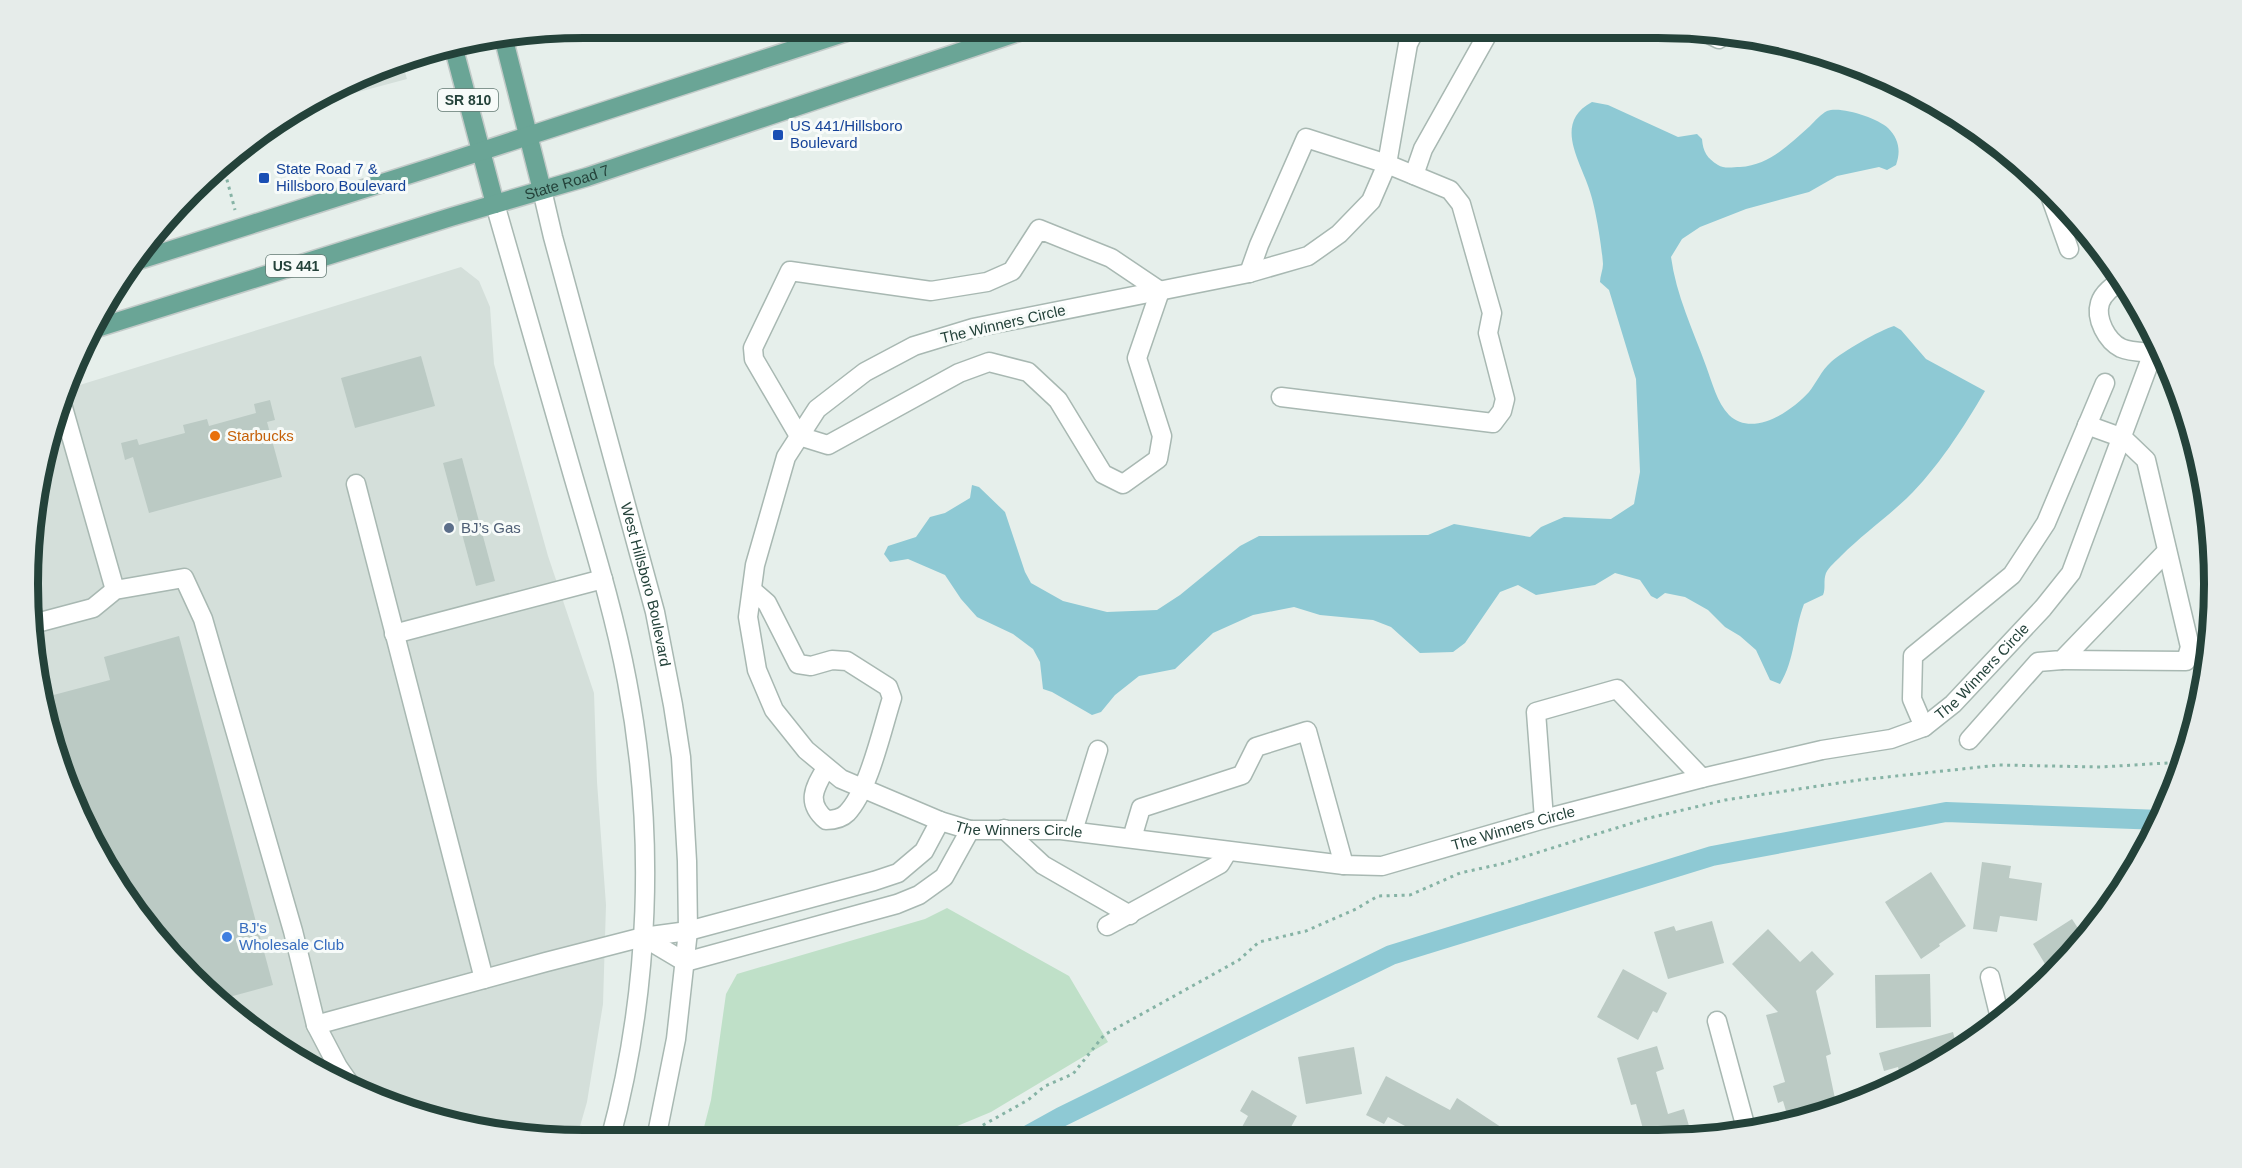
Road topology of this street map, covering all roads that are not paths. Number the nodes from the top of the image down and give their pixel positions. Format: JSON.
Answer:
{"nodes":[{"id":1,"x":828,"y":38,"type":"edge"},
{"id":2,"x":1001,"y":38,"type":"edge"},
{"id":3,"x":1411,"y":38,"type":"edge"},
{"id":4,"x":1485,"y":38,"type":"edge"},
{"id":5,"x":505,"y":43,"type":"edge"},
{"id":6,"x":455,"y":53,"type":"edge"},
{"id":7,"x":528,"y":136,"type":"junction"},
{"id":8,"x":482,"y":151,"type":"junction"},
{"id":9,"x":1387,"y":164,"type":"junction"},
{"id":10,"x":1414,"y":175,"type":"junction"},
{"id":11,"x":542,"y":190,"type":"junction"},
{"id":12,"x":495,"y":204,"type":"junction"},
{"id":13,"x":2055,"y":209,"type":"edge"},
{"id":14,"x":2069,"y":249,"type":"dead end"},
{"id":15,"x":145,"y":258,"type":"edge"},
{"id":16,"x":1249,"y":273,"type":"junction"},
{"id":17,"x":2115,"y":285,"type":"edge"},
{"id":18,"x":1160,"y":291,"type":"junction"},
{"id":19,"x":103,"y":326,"type":"edge"},
{"id":20,"x":2151,"y":348,"type":"edge"},
{"id":21,"x":2153,"y":353,"type":"edge"},
{"id":22,"x":2105,"y":383,"type":"dead end"},
{"id":23,"x":1281,"y":397,"type":"dead end"},
{"id":24,"x":65,"y":413,"type":"edge"},
{"id":25,"x":2087,"y":425,"type":"junction"},
{"id":26,"x":799,"y":436,"type":"junction"},
{"id":27,"x":2123,"y":438,"type":"junction"},
{"id":28,"x":356,"y":484,"type":"dead end"},
{"id":29,"x":2167,"y":551,"type":"junction"},
{"id":30,"x":603,"y":579,"type":"junction"},
{"id":31,"x":115,"y":590,"type":"junction"},
{"id":32,"x":752,"y":590,"type":"junction"},
{"id":33,"x":39,"y":623,"type":"edge"},
{"id":34,"x":394,"y":634,"type":"junction"},
{"id":35,"x":2062,"y":660,"type":"junction"},
{"id":36,"x":1924,"y":727,"type":"junction"},
{"id":37,"x":1970,"y":740,"type":"dead end"},
{"id":38,"x":1098,"y":750,"type":"dead end"},
{"id":39,"x":826,"y":768,"type":"junction"},
{"id":40,"x":1702,"y":778,"type":"junction"},
{"id":41,"x":863,"y":788,"type":"junction"},
{"id":42,"x":1544,"y":819,"type":"junction"},
{"id":43,"x":940,"y":821,"type":"junction"},
{"id":44,"x":1004,"y":829,"type":"junction"},
{"id":45,"x":970,"y":830,"type":"junction"},
{"id":46,"x":1073,"y":831,"type":"junction"},
{"id":47,"x":1132,"y":838,"type":"junction"},
{"id":48,"x":1228,"y":851,"type":"junction"},
{"id":49,"x":1344,"y":865,"type":"junction"},
{"id":50,"x":849,"y":888,"type":"junction"},
{"id":51,"x":856,"y":915,"type":"junction"},
{"id":52,"x":1130,"y":915,"type":"junction"},
{"id":53,"x":1107,"y":926,"type":"dead end"},
{"id":54,"x":688,"y":931,"type":"junction"},
{"id":55,"x":643,"y":937,"type":"junction"},
{"id":56,"x":686,"y":962,"type":"junction"},
{"id":57,"x":1990,"y":977,"type":"dead end"},
{"id":58,"x":484,"y":979,"type":"junction"},
{"id":59,"x":1998,"y":1012,"type":"edge"},
{"id":60,"x":1717,"y":1021,"type":"dead end"},
{"id":61,"x":316,"y":1025,"type":"junction"},
{"id":62,"x":343,"y":1075,"type":"edge"},
{"id":63,"x":1745,"y":1123,"type":"edge"},
{"id":64,"x":612,"y":1130,"type":"edge"},
{"id":65,"x":658,"y":1130,"type":"edge"}],
"edges":[{"from":1,"to":7,"type":"main road"},
{"from":2,"to":11,"type":"main road","name":"State Road 7","number":"US 441"},
{"from":3,"to":9,"type":"street","name":"The Winners Circle"},
{"from":4,"to":10,"type":"street"},
{"from":5,"to":7,"type":"main road","name":"West Hillsboro Boulevard","number":"SR 810"},
{"from":6,"to":8,"type":"main road","number":"SR 810"},
{"from":7,"to":8,"type":"main road"},
{"from":7,"to":11,"type":"main road","name":"West Hillsboro Boulevard","number":"SR 810"},
{"from":8,"to":12,"type":"main road","number":"SR 810"},
{"from":8,"to":15,"type":"main road"},
{"from":9,"to":10,"type":"street"},
{"from":9,"to":16,"type":"street","name":"The Winners Circle"},
{"from":9,"to":16,"type":"street"},
{"from":10,"to":23,"type":"street"},
{"from":11,"to":12,"type":"main road","name":"State Road 7","number":"US 441"},
{"from":11,"to":54,"type":"street","name":"West Hillsboro Boulevard"},
{"from":12,"to":19,"type":"main road","name":"State Road 7","number":"US 441"},
{"from":12,"to":30,"type":"street"},
{"from":13,"to":14,"type":"street"},
{"from":16,"to":18,"type":"street","name":"The Winners Circle"},
{"from":17,"to":20,"type":"street"},
{"from":18,"to":26,"type":"street","name":"The Winners Circle"},
{"from":18,"to":26,"type":"street"},
{"from":18,"to":26,"type":"street"},
{"from":21,"to":27,"type":"street","name":"The Winners Circle"},
{"from":22,"to":25,"type":"street"},
{"from":24,"to":31,"type":"street"},
{"from":25,"to":27,"type":"street"},
{"from":25,"to":36,"type":"street"},
{"from":26,"to":32,"type":"street","name":"The Winners Circle"},
{"from":27,"to":29,"type":"street"},
{"from":27,"to":36,"type":"street","name":"The Winners Circle"},
{"from":28,"to":34,"type":"street"},
{"from":29,"to":35,"type":"street"},
{"from":29,"to":35,"type":"street"},
{"from":30,"to":34,"type":"street"},
{"from":30,"to":55,"type":"street"},
{"from":31,"to":33,"type":"street"},
{"from":31,"to":61,"type":"street"},
{"from":32,"to":39,"type":"street","name":"The Winners Circle"},
{"from":32,"to":41,"type":"street"},
{"from":34,"to":58,"type":"street"},
{"from":35,"to":37,"type":"street"},
{"from":36,"to":40,"type":"street","name":"The Winners Circle"},
{"from":38,"to":46,"type":"street"},
{"from":39,"to":41,"type":"street","name":"The Winners Circle"},
{"from":39,"to":41,"type":"street"},
{"from":40,"to":42,"type":"street","name":"The Winners Circle"},
{"from":40,"to":42,"type":"street"},
{"from":41,"to":43,"type":"street","name":"The Winners Circle"},
{"from":42,"to":49,"type":"street","name":"The Winners Circle"},
{"from":43,"to":45,"type":"street","name":"The Winners Circle"},
{"from":43,"to":50,"type":"street"},
{"from":44,"to":45,"type":"street","name":"The Winners Circle"},
{"from":44,"to":46,"type":"street","name":"The Winners Circle"},
{"from":44,"to":52,"type":"street"},
{"from":45,"to":51,"type":"street"},
{"from":46,"to":47,"type":"street","name":"The Winners Circle"},
{"from":47,"to":48,"type":"street","name":"The Winners Circle"},
{"from":47,"to":49,"type":"street"},
{"from":48,"to":49,"type":"street","name":"The Winners Circle"},
{"from":48,"to":52,"type":"street"},
{"from":50,"to":51,"type":"street"},
{"from":50,"to":54,"type":"street"},
{"from":51,"to":56,"type":"street"},
{"from":52,"to":53,"type":"street"},
{"from":54,"to":55,"type":"street"},
{"from":54,"to":56,"type":"street","name":"West Hillsboro Boulevard"},
{"from":55,"to":56,"type":"street"},
{"from":55,"to":58,"type":"street"},
{"from":55,"to":64,"type":"street"},
{"from":56,"to":65,"type":"street","name":"West Hillsboro Boulevard"},
{"from":57,"to":59,"type":"street"},
{"from":58,"to":61,"type":"street"},
{"from":60,"to":63,"type":"street"},
{"from":61,"to":62,"type":"street"}]}
